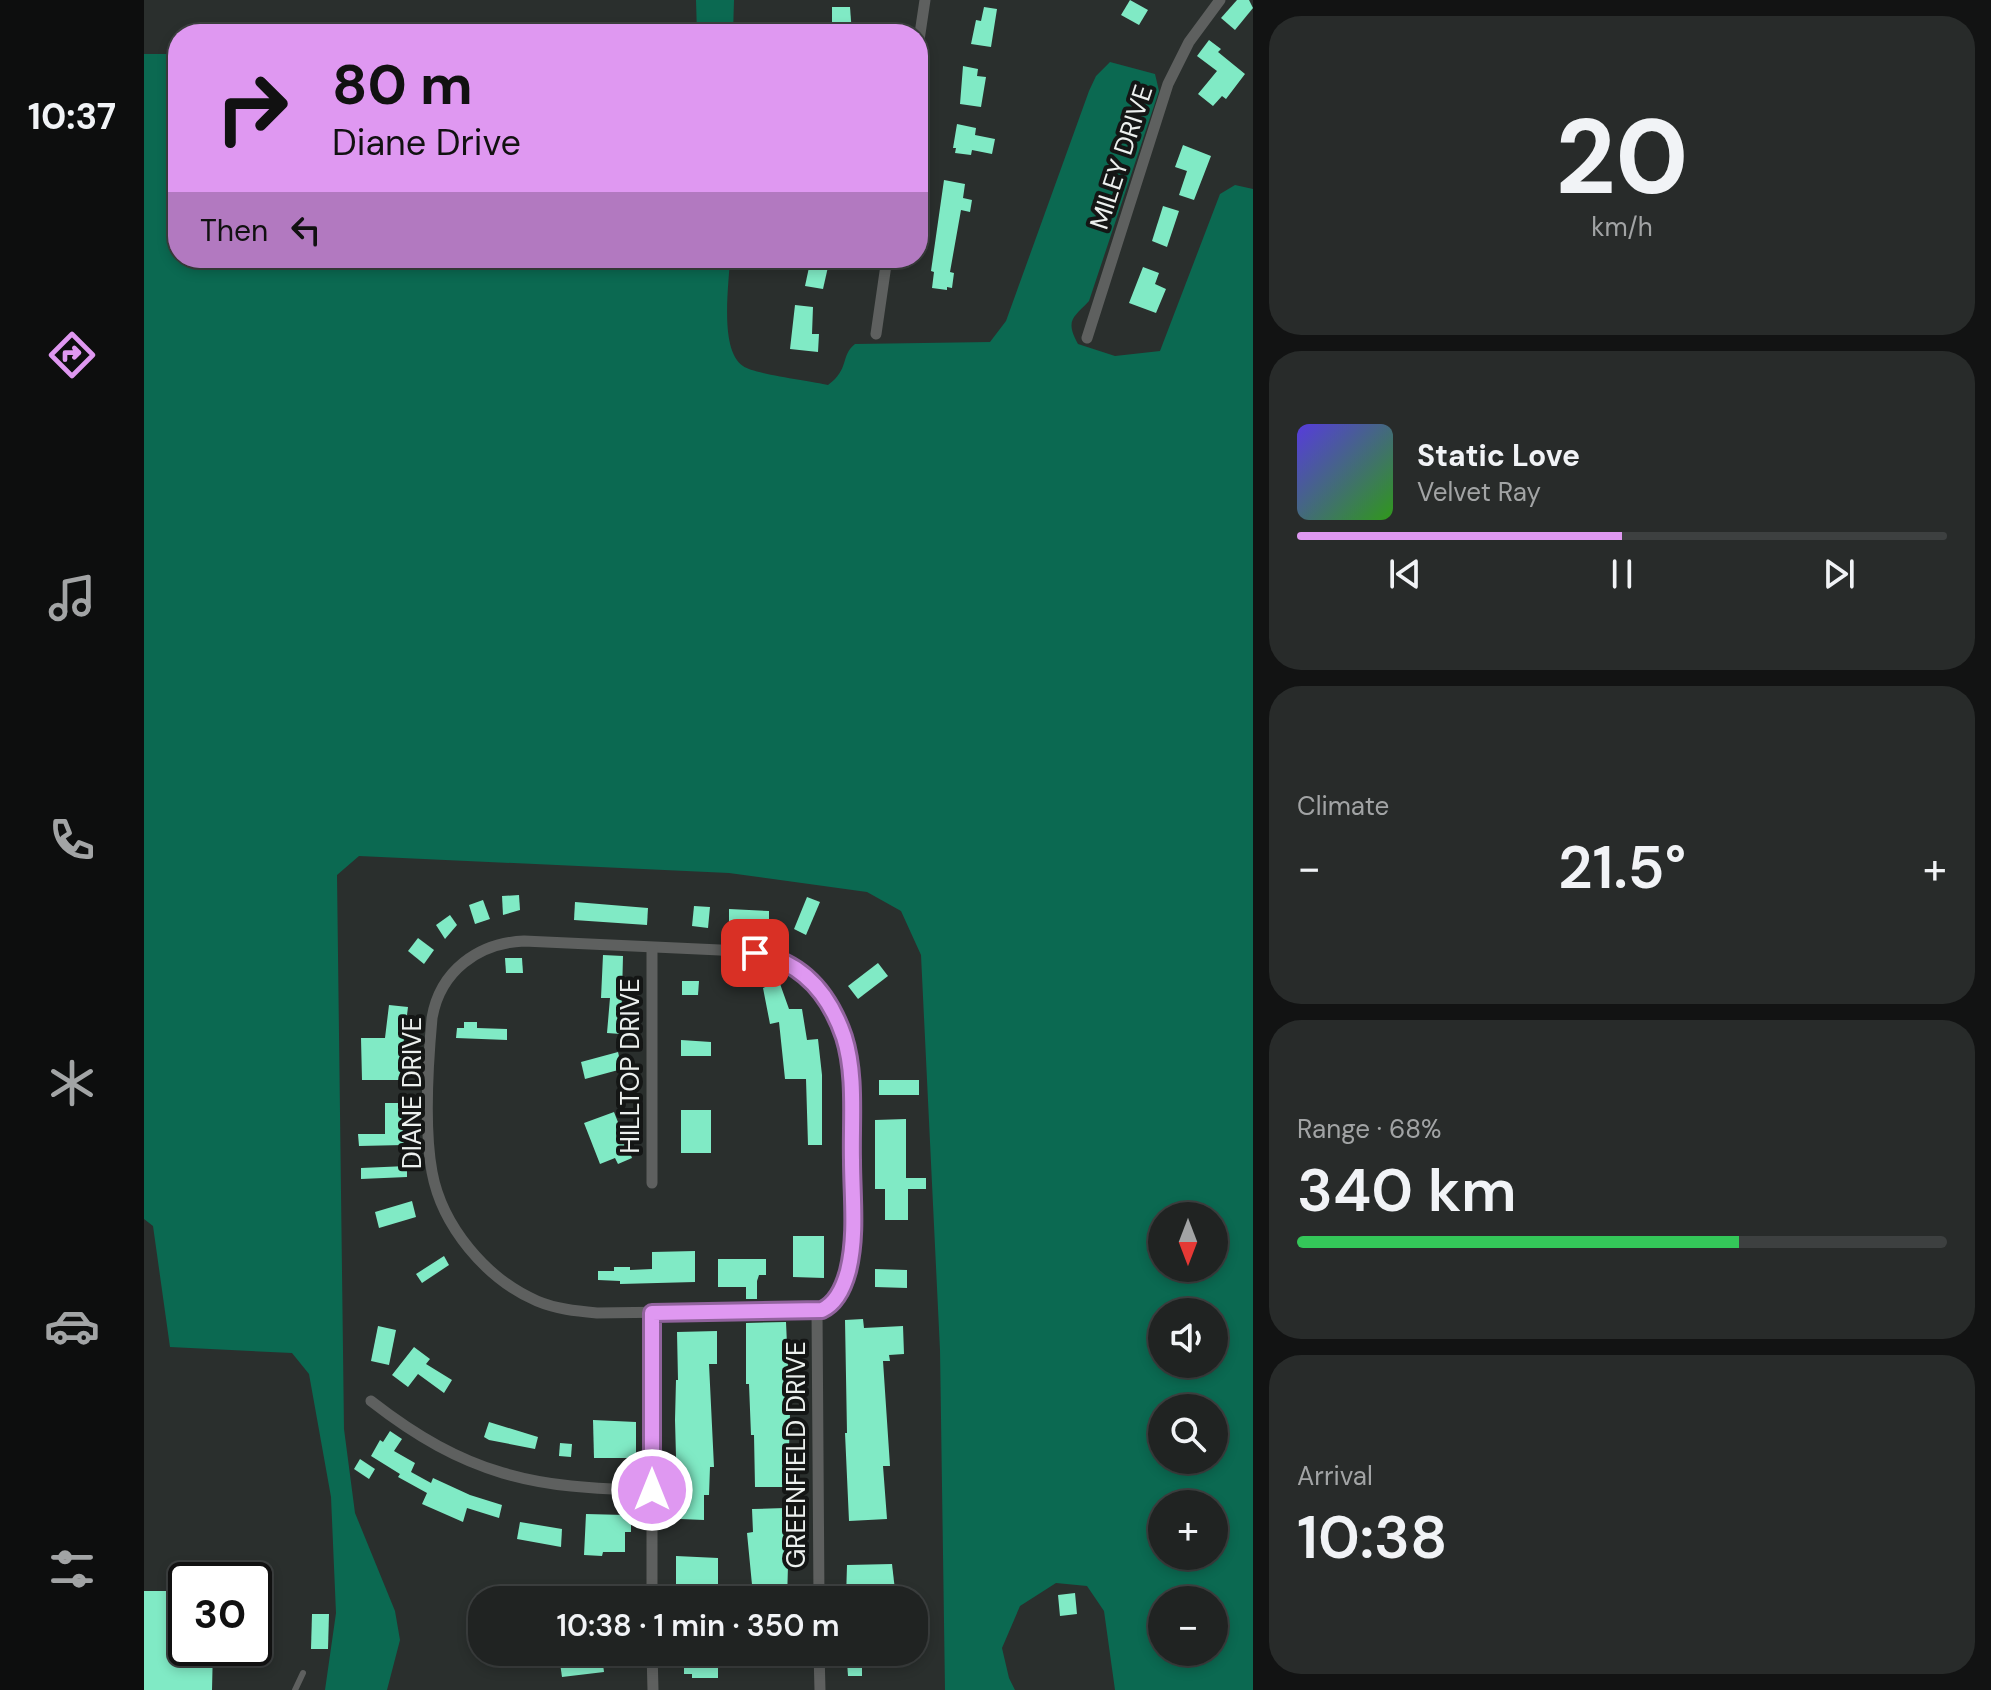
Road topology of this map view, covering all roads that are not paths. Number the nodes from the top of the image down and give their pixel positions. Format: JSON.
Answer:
{"nodes":[{"id":1,"x":925,"y":0,"type":"edge"},
{"id":2,"x":1220,"y":0,"type":"edge"},
{"id":3,"x":921,"y":24,"type":"edge"},
{"id":4,"x":886,"y":268,"type":"edge"},
{"id":5,"x":876,"y":334,"type":"dead end"},
{"id":6,"x":1087,"y":338,"type":"dead end"},
{"id":7,"x":652,"y":948,"type":"junction"},
{"id":8,"x":652,"y":1183,"type":"dead end"},
{"id":9,"x":817,"y":1310,"type":"junction"},
{"id":10,"x":652,"y":1313,"type":"junction"},
{"id":11,"x":371,"y":1401,"type":"dead end"},
{"id":12,"x":652,"y":1490,"type":"junction"},
{"id":13,"x":652,"y":1586,"type":"edge"},
{"id":14,"x":819,"y":1586,"type":"edge"},
{"id":15,"x":652,"y":1666,"type":"edge"},
{"id":16,"x":819,"y":1666,"type":"edge"},
{"id":17,"x":303,"y":1673,"type":"dead end"},
{"id":18,"x":295,"y":1690,"type":"edge"},
{"id":19,"x":653,"y":1690,"type":"edge"},
{"id":20,"x":820,"y":1690,"type":"edge"}],
"edges":[{"from":1,"to":3,"type":"street"},
{"from":2,"to":6,"type":"street","name":"MILEY DRIVE"},
{"from":4,"to":5,"type":"street"},
{"from":7,"to":8,"type":"street","name":"HILLTOP DRIVE"},
{"from":7,"to":9,"type":"street","name":"DIANE DRIVE"},
{"from":7,"to":10,"type":"street","name":"DIANE DRIVE"},
{"from":9,"to":10,"type":"street","name":"DIANE DRIVE"},
{"from":9,"to":14,"type":"street","name":"GREENFIELD DRIVE"},
{"from":10,"to":12,"type":"street"},
{"from":11,"to":12,"type":"street"},
{"from":12,"to":13,"type":"street"},
{"from":15,"to":19,"type":"street"},
{"from":16,"to":20,"type":"street"},
{"from":17,"to":18,"type":"lane"}]}
